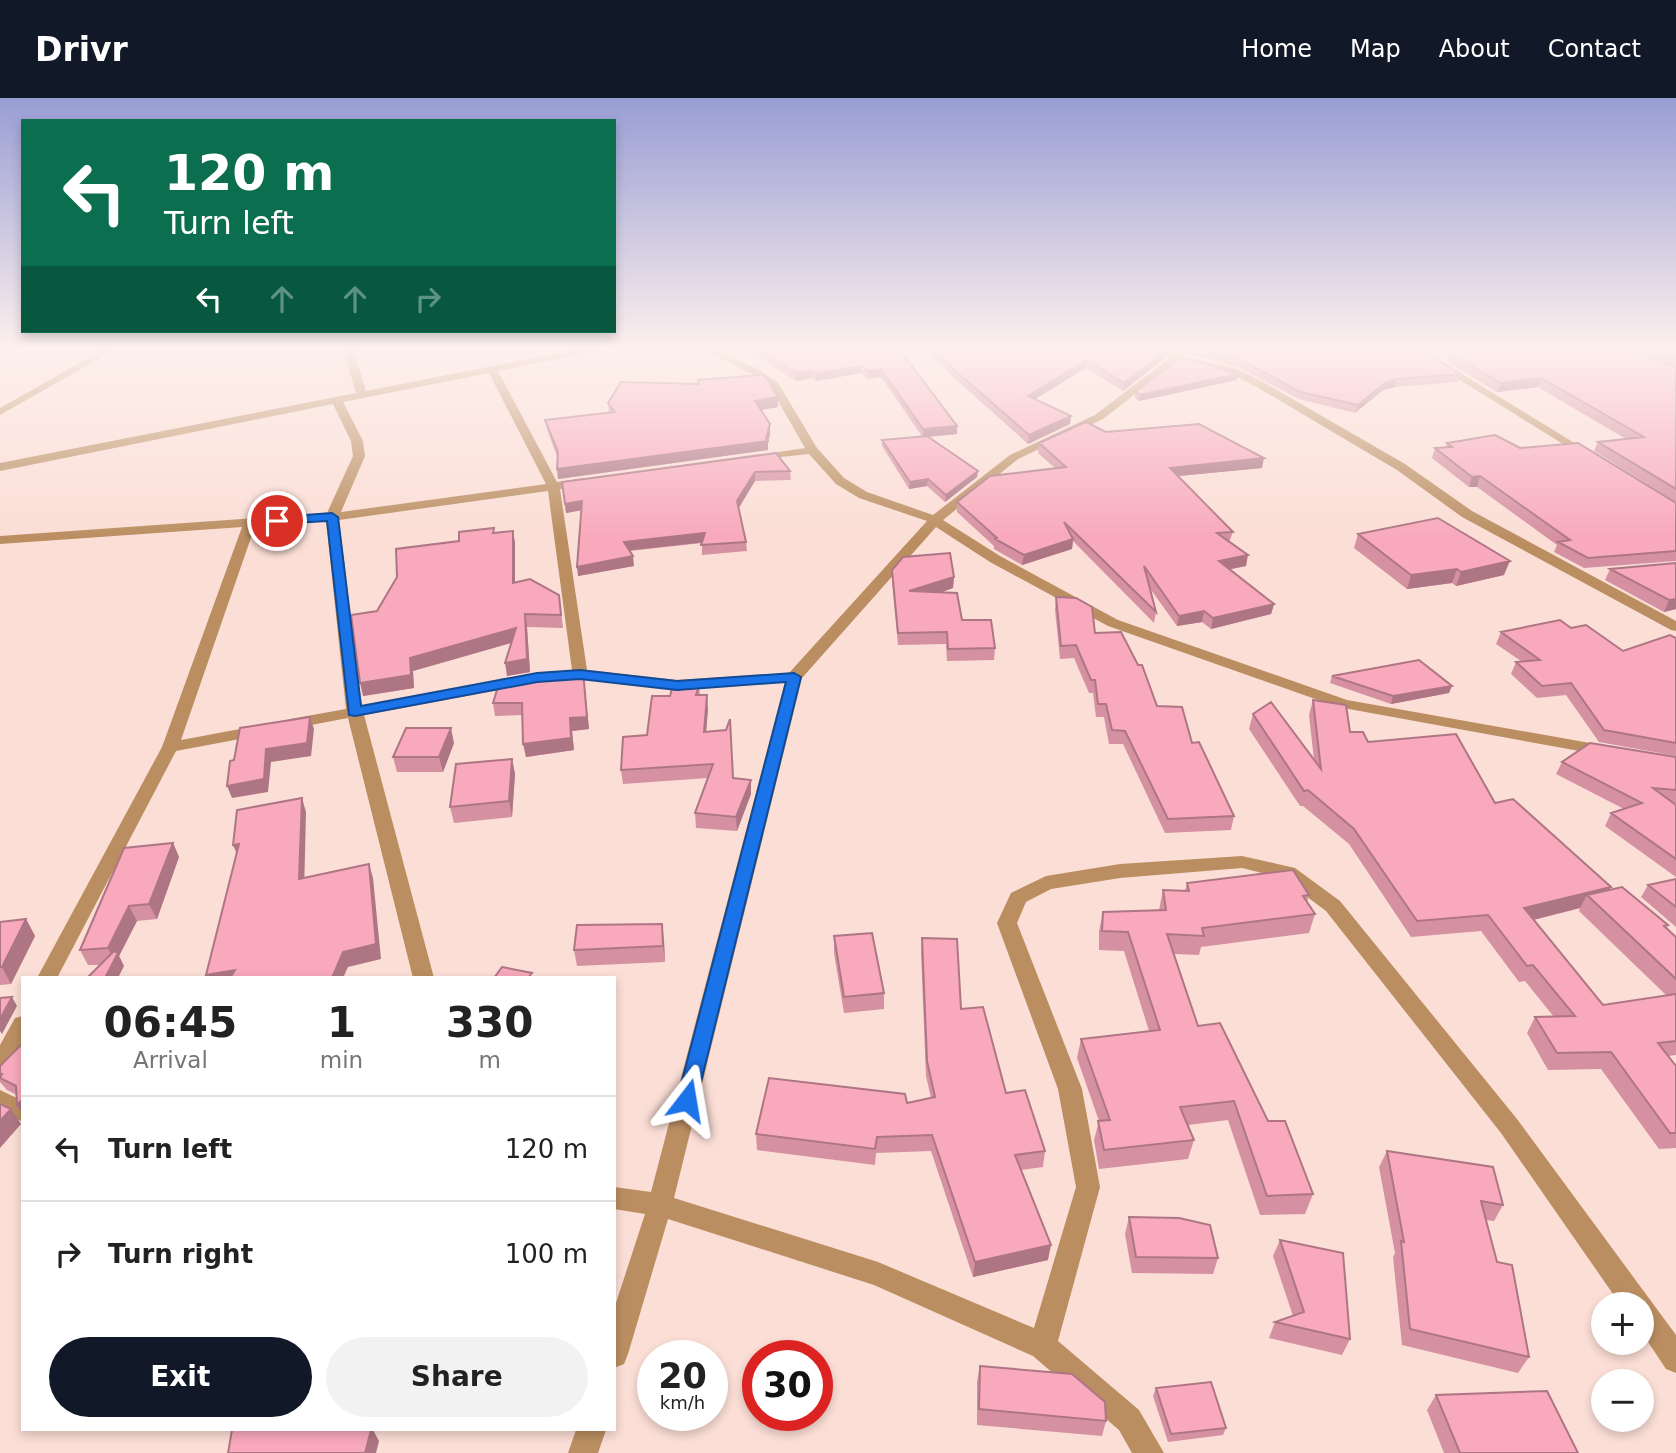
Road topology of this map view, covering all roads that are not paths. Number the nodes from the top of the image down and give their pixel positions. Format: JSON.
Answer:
{"nodes":[{"id":1,"x":275,"y":412,"type":"edge"},
{"id":2,"x":343,"y":412,"type":"edge"},
{"id":3,"x":515,"y":412,"type":"edge"},
{"id":4,"x":791,"y":412,"type":"edge"},
{"id":5,"x":1105,"y":412,"type":"edge"},
{"id":6,"x":1307,"y":412,"type":"edge"},
{"id":7,"x":1519,"y":412,"type":"edge"},
{"id":8,"x":813,"y":450,"type":"junction"},
{"id":9,"x":744,"y":460,"type":"edge"},
{"id":10,"x":1600,"y":463,"type":"edge"},
{"id":11,"x":0,"y":467,"type":"edge"},
{"id":12,"x":594,"y":481,"type":"edge"},
{"id":13,"x":553,"y":486,"type":"junction"},
{"id":14,"x":332,"y":517,"type":"junction"},
{"id":15,"x":935,"y":520,"type":"junction"},
{"id":16,"x":250,"y":523,"type":"junction"},
{"id":17,"x":0,"y":540,"type":"edge"},
{"id":18,"x":1609,"y":572,"type":"edge"},
{"id":19,"x":1583,"y":575,"type":"junction"},
{"id":20,"x":1676,"y":627,"type":"edge"},
{"id":21,"x":580,"y":674,"type":"junction"},
{"id":22,"x":794,"y":677,"type":"junction"},
{"id":23,"x":355,"y":712,"type":"junction"},
{"id":24,"x":170,"y":747,"type":"junction"},
{"id":25,"x":1623,"y":754,"type":"edge"},
{"id":26,"x":48,"y":976,"type":"edge"},
{"id":27,"x":423,"y":976,"type":"edge"},
{"id":28,"x":21,"y":1028,"type":"edge"},
{"id":29,"x":0,"y":1066,"type":"edge"},
{"id":30,"x":0,"y":1100,"type":"edge"},
{"id":31,"x":21,"y":1111,"type":"edge"},
{"id":32,"x":616,"y":1198,"type":"edge"},
{"id":33,"x":660,"y":1205,"type":"junction"},
{"id":34,"x":1627,"y":1292,"type":"edge"},
{"id":35,"x":1654,"y":1328,"type":"edge"},
{"id":36,"x":1043,"y":1346,"type":"junction"},
{"id":37,"x":616,"y":1348,"type":"edge"},
{"id":38,"x":1676,"y":1359,"type":"edge"},
{"id":39,"x":591,"y":1431,"type":"edge"},
{"id":40,"x":583,"y":1453,"type":"edge"},
{"id":41,"x":1149,"y":1453,"type":"edge"}],
"edges":[{"from":1,"to":11,"type":"street"},
{"from":2,"to":14,"type":"street"},
{"from":3,"to":13,"type":"street"},
{"from":4,"to":8,"type":"street"},
{"from":5,"to":15,"type":"street"},
{"from":6,"to":19,"type":"street"},
{"from":7,"to":10,"type":"street"},
{"from":8,"to":9,"type":"street"},
{"from":8,"to":15,"type":"street"},
{"from":12,"to":13,"type":"street"},
{"from":13,"to":14,"type":"street"},
{"from":13,"to":21,"type":"street"},
{"from":14,"to":16,"type":"street"},
{"from":14,"to":23,"type":"street"},
{"from":15,"to":22,"type":"street"},
{"from":15,"to":25,"type":"street"},
{"from":16,"to":17,"type":"street"},
{"from":16,"to":24,"type":"street"},
{"from":18,"to":19,"type":"street"},
{"from":19,"to":20,"type":"street"},
{"from":21,"to":22,"type":"street"},
{"from":21,"to":23,"type":"street"},
{"from":22,"to":33,"type":"street"},
{"from":23,"to":24,"type":"street"},
{"from":23,"to":27,"type":"street"},
{"from":24,"to":26,"type":"street"},
{"from":28,"to":29,"type":"street"},
{"from":30,"to":31,"type":"street"},
{"from":32,"to":33,"type":"street"},
{"from":33,"to":36,"type":"street"},
{"from":33,"to":37,"type":"street"},
{"from":34,"to":36,"type":"street"},
{"from":35,"to":38,"type":"street"},
{"from":36,"to":41,"type":"street"},
{"from":39,"to":40,"type":"street"}]}
